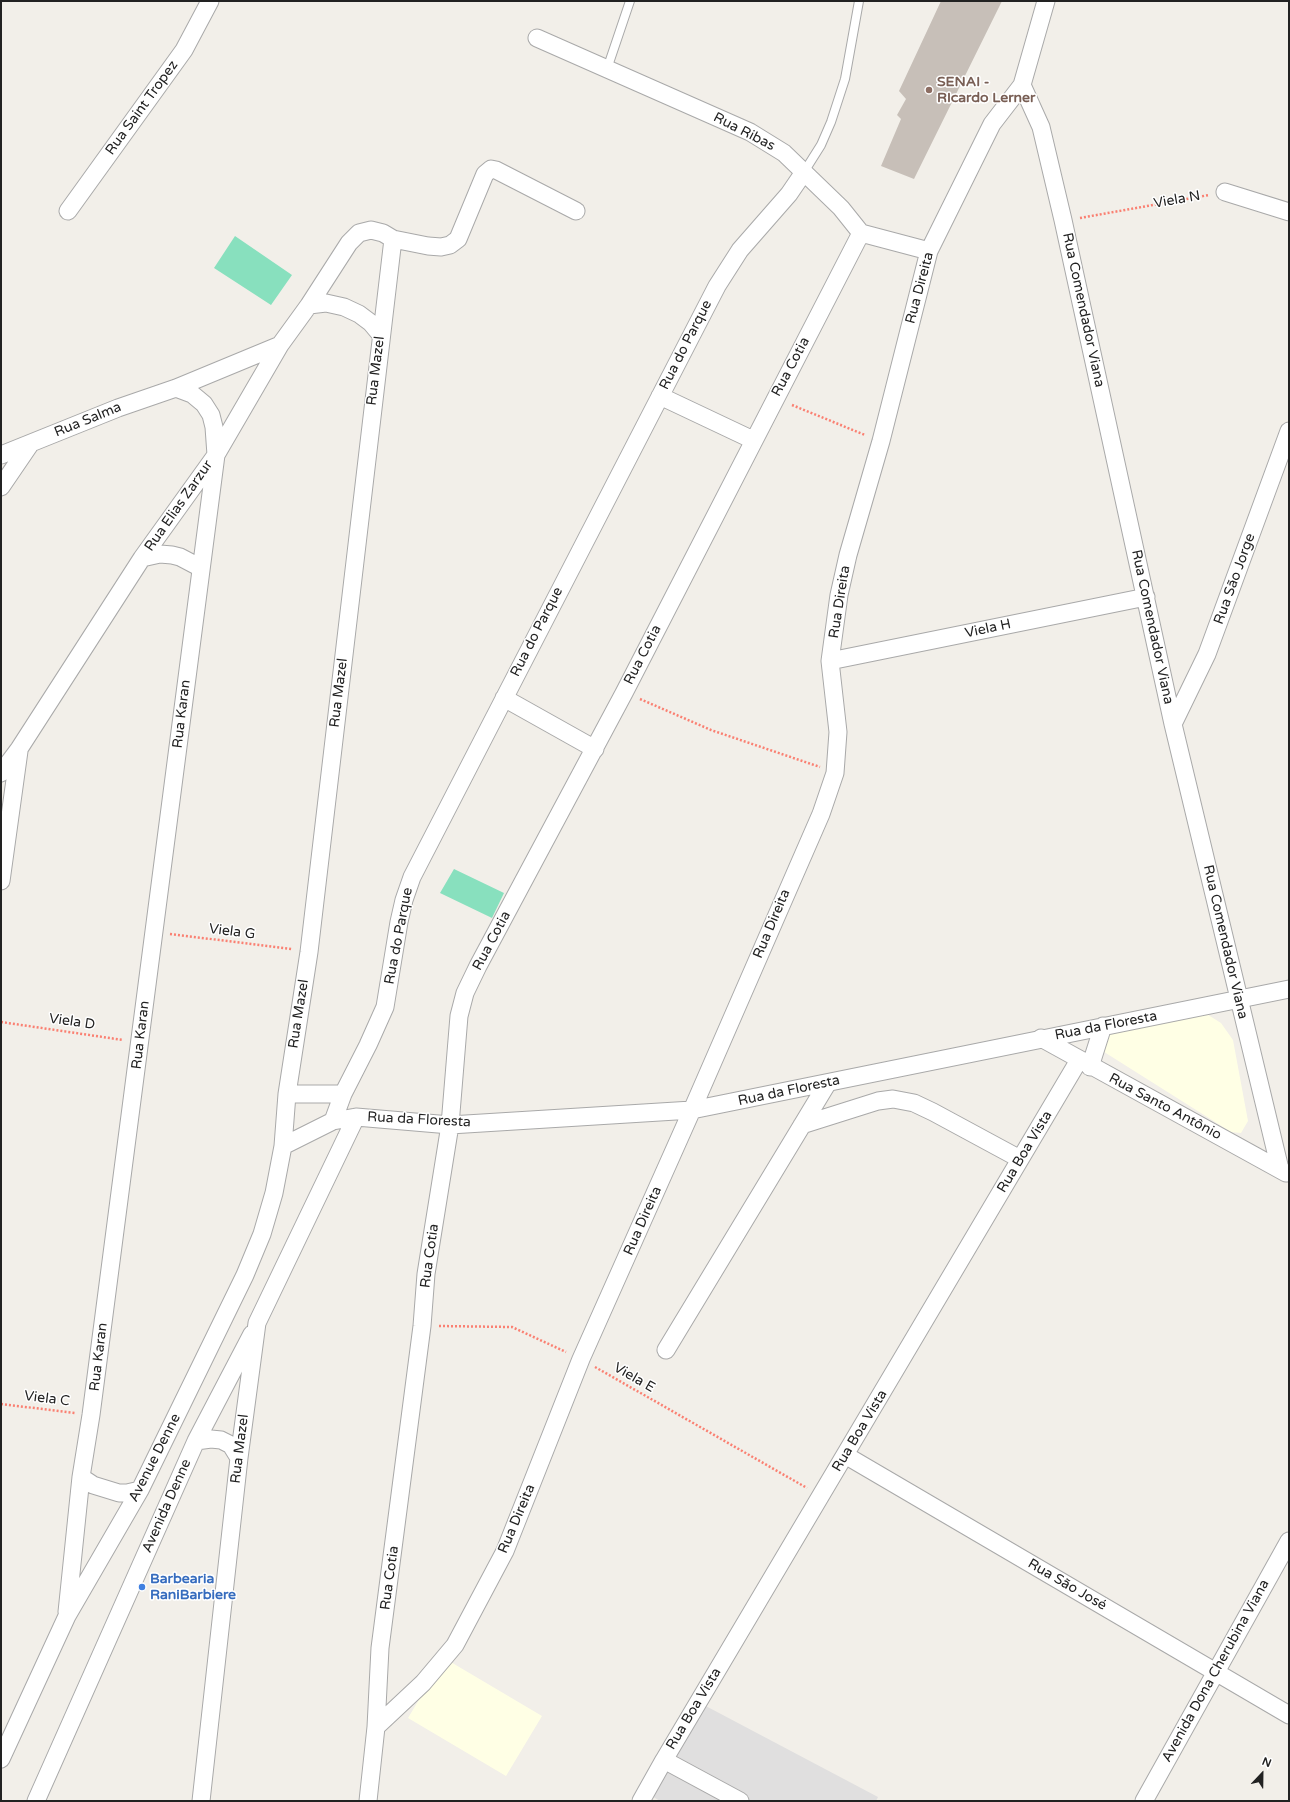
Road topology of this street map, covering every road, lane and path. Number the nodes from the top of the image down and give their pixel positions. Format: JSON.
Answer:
{"nodes":[{"id":1,"x":210,"y":1,"type":"edge"},
{"id":2,"x":630,"y":1,"type":"edge"},
{"id":3,"x":859,"y":1,"type":"edge"},
{"id":4,"x":1046,"y":1,"type":"edge"},
{"id":5,"x":537,"y":38,"type":"dead end"},
{"id":6,"x":607,"y":69,"type":"junction"},
{"id":7,"x":1022,"y":85,"type":"junction"},
{"id":8,"x":804,"y":172,"type":"junction"},
{"id":9,"x":1225,"y":192,"type":"joint"},
{"id":10,"x":68,"y":211,"type":"dead end"},
{"id":11,"x":576,"y":211,"type":"dead end"},
{"id":12,"x":1289,"y":212,"type":"edge"},
{"id":13,"x":1063,"y":220,"type":"junction"},
{"id":14,"x":861,"y":234,"type":"junction"},
{"id":15,"x":392,"y":239,"type":"junction"},
{"id":16,"x":929,"y":251,"type":"junction"},
{"id":17,"x":309,"y":304,"type":"junction"},
{"id":18,"x":380,"y":335,"type":"junction"},
{"id":19,"x":280,"y":345,"type":"junction"},
{"id":20,"x":176,"y":388,"type":"junction"},
{"id":21,"x":660,"y":396,"type":"junction"},
{"id":22,"x":775,"y":398,"type":"junction"},
{"id":23,"x":1289,"y":431,"type":"edge"},
{"id":24,"x":753,"y":440,"type":"junction"},
{"id":25,"x":881,"y":441,"type":"junction"},
{"id":26,"x":31,"y":443,"type":"junction"},
{"id":27,"x":216,"y":454,"type":"junction"},
{"id":28,"x":1,"y":456,"type":"edge"},
{"id":29,"x":1,"y":487,"type":"edge"},
{"id":30,"x":142,"y":558,"type":"junction"},
{"id":31,"x":201,"y":568,"type":"junction"},
{"id":32,"x":1146,"y":597,"type":"junction"},
{"id":33,"x":830,"y":661,"type":"junction"},
{"id":34,"x":624,"y":693,"type":"junction"},
{"id":35,"x":504,"y":698,"type":"junction"},
{"id":36,"x":1173,"y":724,"type":"junction"},
{"id":37,"x":19,"y":749,"type":"junction"},
{"id":38,"x":594,"y":750,"type":"junction"},
{"id":39,"x":835,"y":773,"type":"junction"},
{"id":40,"x":1,"y":774,"type":"edge"},
{"id":41,"x":3,"y":846,"type":"edge"},
{"id":42,"x":1,"y":881,"type":"edge"},
{"id":43,"x":154,"y":932,"type":"junction"},
{"id":44,"x":308,"y":952,"type":"junction"},
{"id":45,"x":1289,"y":989,"type":"edge"},
{"id":46,"x":1238,"y":1001,"type":"junction"},
{"id":47,"x":1,"y":1022,"type":"edge"},
{"id":48,"x":1104,"y":1026,"type":"junction"},
{"id":49,"x":1041,"y":1038,"type":"junction"},
{"id":50,"x":140,"y":1042,"type":"junction"},
{"id":51,"x":1084,"y":1064,"type":"junction"},
{"id":52,"x":827,"y":1084,"type":"junction"},
{"id":53,"x":287,"y":1094,"type":"junction"},
{"id":54,"x":343,"y":1094,"type":"junction"},
{"id":55,"x":692,"y":1110,"type":"junction"},
{"id":56,"x":356,"y":1118,"type":"junction"},
{"id":57,"x":333,"y":1121,"type":"junction"},
{"id":58,"x":450,"y":1125,"type":"junction"},
{"id":59,"x":802,"y":1126,"type":"junction"},
{"id":60,"x":283,"y":1146,"type":"junction"},
{"id":61,"x":1020,"y":1159,"type":"junction"},
{"id":62,"x":1284,"y":1172,"type":"edge"},
{"id":63,"x":257,"y":1323,"type":"junction"},
{"id":64,"x":422,"y":1326,"type":"junction"},
{"id":65,"x":666,"y":1350,"type":"dead end"},
{"id":66,"x":581,"y":1359,"type":"junction"},
{"id":67,"x":1,"y":1404,"type":"edge"},
{"id":68,"x":91,"y":1415,"type":"junction"},
{"id":69,"x":196,"y":1441,"type":"junction"},
{"id":70,"x":845,"y":1455,"type":"junction"},
{"id":71,"x":239,"y":1458,"type":"junction"},
{"id":72,"x":81,"y":1477,"type":"junction"},
{"id":73,"x":140,"y":1490,"type":"junction"},
{"id":74,"x":821,"y":1496,"type":"junction"},
{"id":75,"x":1289,"y":1541,"type":"edge"},
{"id":76,"x":67,"y":1616,"type":"junction"},
{"id":77,"x":1215,"y":1671,"type":"junction"},
{"id":78,"x":1289,"y":1714,"type":"edge"},
{"id":79,"x":376,"y":1728,"type":"junction"},
{"id":80,"x":1,"y":1759,"type":"edge"},
{"id":81,"x":664,"y":1760,"type":"junction"},
{"id":82,"x":36,"y":1800,"type":"edge"},
{"id":83,"x":200,"y":1801,"type":"edge"},
{"id":84,"x":368,"y":1801,"type":"edge"},
{"id":85,"x":641,"y":1801,"type":"edge"},
{"id":86,"x":740,"y":1801,"type":"edge"},
{"id":87,"x":1144,"y":1801,"type":"edge"}],
"edges":[{"from":1,"to":10,"type":"street","name":"Rua Saint Tropez"},
{"from":2,"to":6,"type":"lane"},
{"from":3,"to":8,"type":"lane"},
{"from":4,"to":7,"type":"street","name":"Rua Direita"},
{"from":5,"to":6,"type":"street","name":"Rua Ribas"},
{"from":6,"to":8,"type":"street","name":"Rua Ribas"},
{"from":7,"to":13,"type":"street","name":"Rua Comendador Viana"},
{"from":7,"to":16,"type":"street","name":"Rua Direita"},
{"from":8,"to":14,"type":"street","name":"Rua Ribas"},
{"from":8,"to":21,"type":"street","name":"Rua do Parque"},
{"from":9,"to":12,"type":"street"},
{"from":9,"to":13,"type":"path","name":"Viela N"},
{"from":11,"to":15,"type":"street","name":"Rua Elias Zarzur"},
{"from":13,"to":32,"type":"street","name":"Rua Comendador Viana"},
{"from":14,"to":16,"type":"street"},
{"from":14,"to":22,"type":"street","name":"Rua Cotia"},
{"from":15,"to":17,"type":"street","name":"Rua Elias Zarzur"},
{"from":15,"to":18,"type":"street","name":"Rua Mazel"},
{"from":16,"to":25,"type":"street","name":"Rua Direita"},
{"from":17,"to":18,"type":"street"},
{"from":17,"to":19,"type":"street","name":"Rua Elias Zarzur"},
{"from":18,"to":44,"type":"street","name":"Rua Mazel"},
{"from":19,"to":20,"type":"street","name":"Rua Salma"},
{"from":19,"to":27,"type":"street","name":"Rua Elias Zarzur"},
{"from":20,"to":26,"type":"street","name":"Rua Salma"},
{"from":20,"to":27,"type":"street"},
{"from":21,"to":24,"type":"street"},
{"from":21,"to":35,"type":"street","name":"Rua do Parque"},
{"from":22,"to":24,"type":"street","name":"Rua Cotia"},
{"from":22,"to":25,"type":"path"},
{"from":23,"to":36,"type":"street","name":"Rua São Jorge"},
{"from":24,"to":34,"type":"street","name":"Rua Cotia"},
{"from":25,"to":33,"type":"street","name":"Rua Direita"},
{"from":26,"to":28,"type":"street","name":"Rua Salma"},
{"from":26,"to":29,"type":"street"},
{"from":27,"to":30,"type":"street","name":"Rua Elias Zarzur"},
{"from":27,"to":31,"type":"street","name":"Rua Karan"},
{"from":30,"to":31,"type":"street"},
{"from":30,"to":37,"type":"street","name":"Rua Elias Zarzur"},
{"from":31,"to":43,"type":"street","name":"Rua Karan"},
{"from":32,"to":33,"type":"street","name":"Viela H"},
{"from":32,"to":36,"type":"street","name":"Rua Comendador Viana"},
{"from":33,"to":39,"type":"street","name":"Rua Direita"},
{"from":34,"to":38,"type":"street","name":"Rua Cotia"},
{"from":34,"to":39,"type":"path"},
{"from":35,"to":38,"type":"street"},
{"from":35,"to":54,"type":"street","name":"Rua do Parque"},
{"from":36,"to":46,"type":"street","name":"Rua Comendador Viana"},
{"from":37,"to":40,"type":"street","name":"Rua Elias Zarzur"},
{"from":37,"to":41,"type":"street"},
{"from":38,"to":58,"type":"street","name":"Rua Cotia"},
{"from":39,"to":55,"type":"street","name":"Rua Direita"},
{"from":41,"to":42,"type":"street"},
{"from":43,"to":44,"type":"path","name":"Viela G"},
{"from":43,"to":50,"type":"street","name":"Rua Karan"},
{"from":44,"to":53,"type":"street","name":"Rua Mazel"},
{"from":45,"to":46,"type":"street","name":"Rua da Floresta"},
{"from":46,"to":48,"type":"street","name":"Rua da Floresta"},
{"from":46,"to":62,"type":"street","name":"Rua Comendador Viana"},
{"from":47,"to":50,"type":"path","name":"Viela D"},
{"from":48,"to":49,"type":"street","name":"Rua da Floresta"},
{"from":48,"to":51,"type":"street","name":"Rua Boa Vista"},
{"from":49,"to":51,"type":"street","name":"Rua Santo Antônio"},
{"from":49,"to":52,"type":"street","name":"Rua da Floresta"},
{"from":50,"to":68,"type":"street","name":"Rua Karan"},
{"from":51,"to":61,"type":"street","name":"Rua Boa Vista"},
{"from":51,"to":62,"type":"street","name":"Rua Santo Antônio"},
{"from":52,"to":55,"type":"street","name":"Rua da Floresta"},
{"from":52,"to":59,"type":"street"},
{"from":53,"to":54,"type":"street"},
{"from":53,"to":60,"type":"street","name":"Rua Mazel"},
{"from":54,"to":57,"type":"street","name":"Rua do Parque"},
{"from":55,"to":58,"type":"street","name":"Rua da Floresta"},
{"from":55,"to":66,"type":"street","name":"Rua Direita"},
{"from":56,"to":57,"type":"street","name":"Rua da Floresta"},
{"from":56,"to":58,"type":"street","name":"Rua da Floresta"},
{"from":56,"to":63,"type":"street","name":"Rua Mazel"},
{"from":57,"to":60,"type":"street","name":"Rua da Floresta"},
{"from":58,"to":64,"type":"street","name":"Rua Cotia"},
{"from":59,"to":61,"type":"street"},
{"from":59,"to":65,"type":"street"},
{"from":60,"to":73,"type":"street","name":"Avenue Denne"},
{"from":61,"to":70,"type":"street","name":"Rua Boa Vista"},
{"from":63,"to":69,"type":"street","name":"Avenida Denne"},
{"from":63,"to":71,"type":"street","name":"Rua Mazel"},
{"from":64,"to":66,"type":"path","name":"Viela E"},
{"from":64,"to":79,"type":"street","name":"Rua Cotia"},
{"from":66,"to":74,"type":"path","name":"Viela E"},
{"from":66,"to":79,"type":"street","name":"Rua Direita"},
{"from":67,"to":68,"type":"path","name":"Viela C"},
{"from":68,"to":72,"type":"street","name":"Rua Karan"},
{"from":69,"to":71,"type":"street"},
{"from":69,"to":82,"type":"street","name":"Avenida Denne"},
{"from":70,"to":74,"type":"street","name":"Rua Boa Vista"},
{"from":70,"to":77,"type":"street","name":"Rua São José"},
{"from":71,"to":83,"type":"street","name":"Rua Mazel"},
{"from":72,"to":73,"type":"street"},
{"from":72,"to":76,"type":"street","name":"Rua Karan"},
{"from":73,"to":76,"type":"street","name":"Avenue Denne"},
{"from":74,"to":81,"type":"street","name":"Rua Boa Vista"},
{"from":75,"to":77,"type":"street","name":"Avenida Dona Cherubina Viana"},
{"from":76,"to":80,"type":"street","name":"Avenue Denne"},
{"from":77,"to":78,"type":"street","name":"Rua São José"},
{"from":77,"to":87,"type":"street","name":"Avenida Dona Cherubina Viana"},
{"from":79,"to":84,"type":"street"},
{"from":81,"to":85,"type":"street","name":"Rua Boa Vista"},
{"from":81,"to":86,"type":"street"}]}
